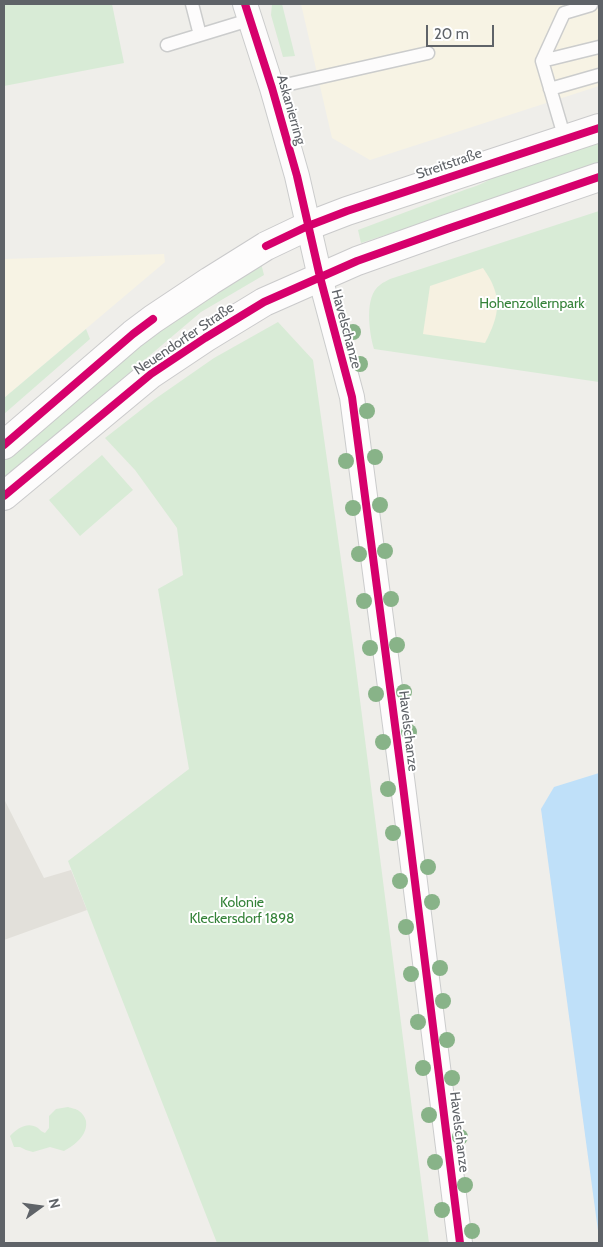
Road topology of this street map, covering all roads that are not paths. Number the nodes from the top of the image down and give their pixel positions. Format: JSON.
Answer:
{"nodes":[{"id":1,"x":192,"y":4,"type":"edge"},
{"id":2,"x":591,"y":5,"type":"edge"},
{"id":3,"x":247,"y":12,"type":"edge"},
{"id":4,"x":200,"y":35,"type":"junction"},
{"id":5,"x":167,"y":44,"type":"dead end"},
{"id":6,"x":599,"y":47,"type":"edge"},
{"id":7,"x":428,"y":53,"type":"dead end"},
{"id":8,"x":542,"y":61,"type":"junction"},
{"id":9,"x":599,"y":75,"type":"edge"},
{"id":10,"x":272,"y":88,"type":"junction"},
{"id":11,"x":550,"y":89,"type":"junction"},
{"id":12,"x":599,"y":128,"type":"edge"},
{"id":13,"x":565,"y":138,"type":"junction"},
{"id":14,"x":599,"y":177,"type":"edge"},
{"id":15,"x":308,"y":226,"type":"junction"},
{"id":16,"x":320,"y":277,"type":"junction"},
{"id":17,"x":4,"y":445,"type":"edge"},
{"id":18,"x":4,"y":496,"type":"edge"},
{"id":19,"x":460,"y":1243,"type":"edge"}],
"edges":[{"from":1,"to":4,"type":"lane"},
{"from":2,"to":8,"type":"lane"},
{"from":3,"to":4,"type":"lane"},
{"from":3,"to":10,"type":"street","name":"Askanierring"},
{"from":4,"to":5,"type":"lane"},
{"from":6,"to":8,"type":"lane"},
{"from":7,"to":10,"type":"lane"},
{"from":8,"to":11,"type":"lane"},
{"from":9,"to":11,"type":"lane"},
{"from":10,"to":15,"type":"street","name":"Askanierring"},
{"from":11,"to":13,"type":"lane"},
{"from":12,"to":13,"type":"main road","name":"Streitstraße"},
{"from":13,"to":15,"type":"main road","name":"Streitstraße"},
{"from":14,"to":16,"type":"main road"},
{"from":15,"to":16,"type":"street","name":"Havelschanze"},
{"from":15,"to":17,"type":"main road"},
{"from":16,"to":18,"type":"main road","name":"Neuendorfer Straße"},
{"from":16,"to":19,"type":"street","name":"Havelschanze"}]}
